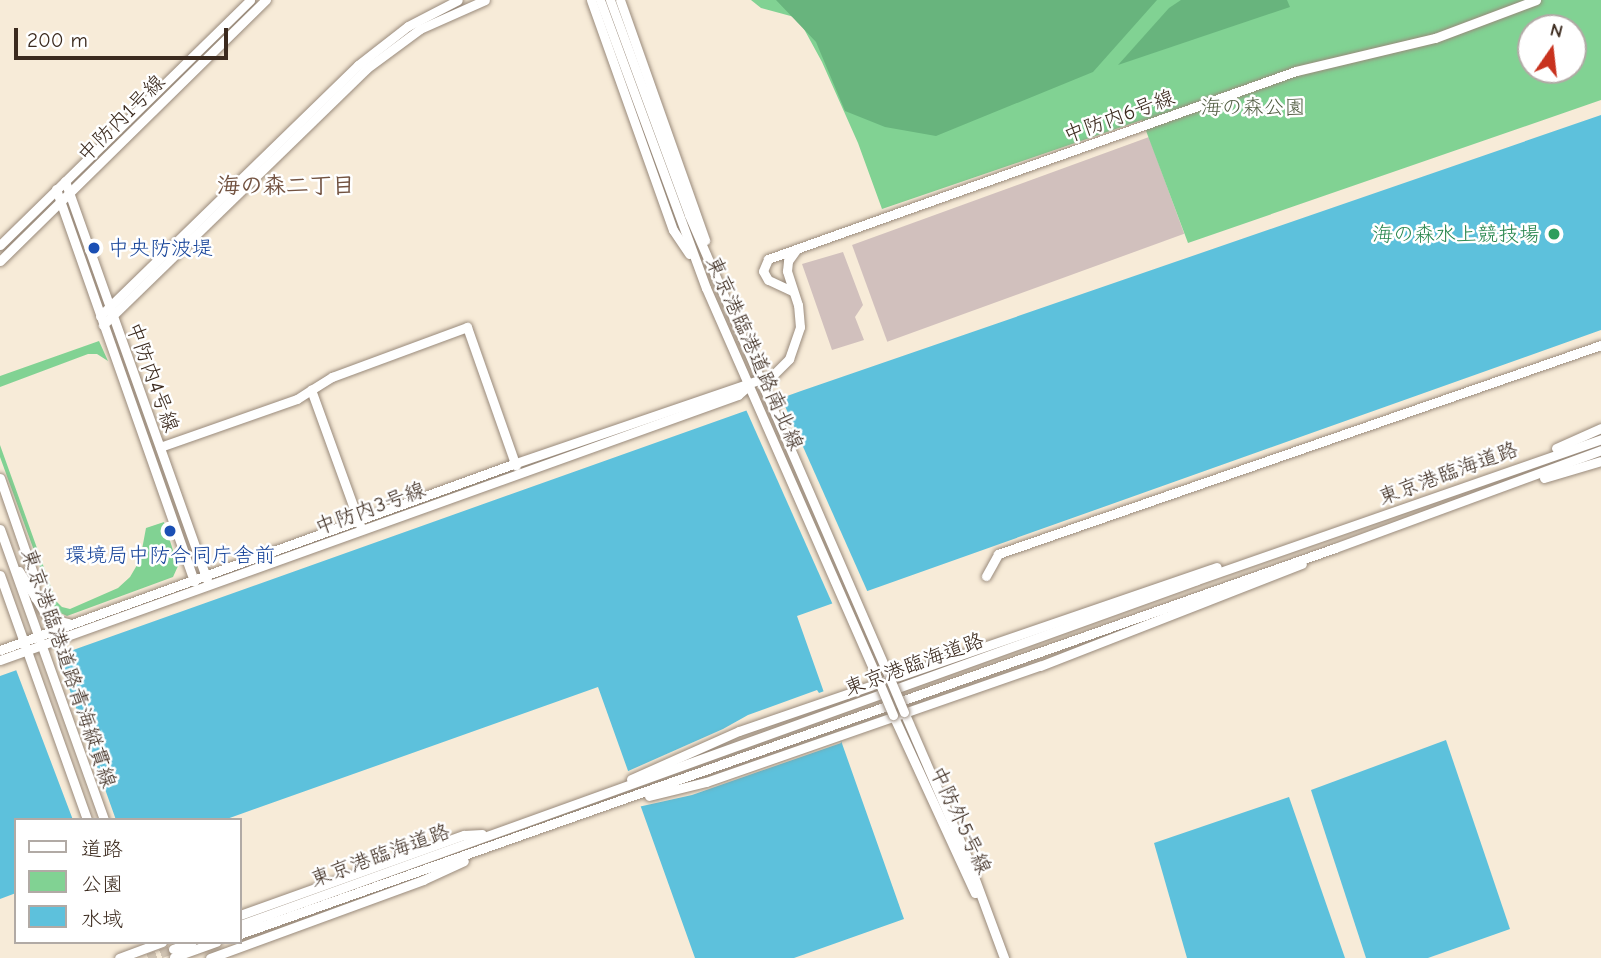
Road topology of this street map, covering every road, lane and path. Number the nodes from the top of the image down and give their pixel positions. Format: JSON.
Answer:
{"nodes":[{"id":1,"x":250,"y":0,"type":"edge"},
{"id":2,"x":266,"y":0,"type":"edge"},
{"id":3,"x":458,"y":0,"type":"edge"},
{"id":4,"x":485,"y":0,"type":"edge"},
{"id":5,"x":591,"y":0,"type":"edge"},
{"id":6,"x":600,"y":0,"type":"edge"},
{"id":7,"x":610,"y":0,"type":"edge"},
{"id":8,"x":620,"y":0,"type":"edge"},
{"id":9,"x":1536,"y":0,"type":"edge"},
{"id":10,"x":65,"y":181,"type":"junction"},
{"id":11,"x":56,"y":189,"type":"junction"},
{"id":12,"x":69,"y":194,"type":"junction"},
{"id":13,"x":60,"y":202,"type":"junction"},
{"id":14,"x":0,"y":246,"type":"edge"},
{"id":15,"x":796,"y":250,"type":"junction"},
{"id":16,"x":776,"y":257,"type":"junction"},
{"id":17,"x":709,"y":258,"type":"junction"},
{"id":18,"x":0,"y":261,"type":"edge"},
{"id":19,"x":696,"y":264,"type":"junction"},
{"id":20,"x":787,"y":266,"type":"junction"},
{"id":21,"x":792,"y":291,"type":"junction"},
{"id":22,"x":111,"y":312,"type":"junction"},
{"id":23,"x":102,"y":321,"type":"junction"},
{"id":24,"x":1601,"y":345,"type":"edge"},
{"id":25,"x":760,"y":380,"type":"junction"},
{"id":26,"x":750,"y":385,"type":"junction"},
{"id":27,"x":312,"y":390,"type":"junction"},
{"id":28,"x":1601,"y":428,"type":"edge"},
{"id":29,"x":1601,"y":439,"type":"edge"},
{"id":30,"x":160,"y":447,"type":"junction"},
{"id":31,"x":1601,"y":450,"type":"edge"},
{"id":32,"x":1601,"y":461,"type":"edge"},
{"id":33,"x":516,"y":463,"type":"junction"},
{"id":34,"x":1513,"y":468,"type":"junction"},
{"id":35,"x":519,"y":474,"type":"junction"},
{"id":36,"x":0,"y":478,"type":"edge"},
{"id":37,"x":1508,"y":486,"type":"junction"},
{"id":38,"x":360,"y":525,"type":"junction"},
{"id":39,"x":0,"y":529,"type":"edge"},
{"id":40,"x":1288,"y":548,"type":"junction"},
{"id":41,"x":1335,"y":548,"type":"junction"},
{"id":42,"x":15,"y":567,"type":"junction"},
{"id":43,"x":205,"y":574,"type":"junction"},
{"id":44,"x":0,"y":575,"type":"edge"},
{"id":45,"x":986,"y":576,"type":"dead end"},
{"id":46,"x":193,"y":578,"type":"junction"},
{"id":47,"x":209,"y":584,"type":"junction"},
{"id":48,"x":197,"y":588,"type":"junction"},
{"id":49,"x":35,"y":598,"type":"junction"},
{"id":50,"x":69,"y":623,"type":"junction"},
{"id":51,"x":41,"y":640,"type":"junction"},
{"id":52,"x":27,"y":646,"type":"junction"},
{"id":53,"x":0,"y":650,"type":"edge"},
{"id":54,"x":0,"y":660,"type":"edge"},
{"id":55,"x":890,"y":679,"type":"junction"},
{"id":56,"x":879,"y":682,"type":"junction"},
{"id":57,"x":904,"y":712,"type":"junction"},
{"id":58,"x":893,"y":715,"type":"junction"},
{"id":59,"x":921,"y":763,"type":"junction"},
{"id":60,"x":605,"y":793,"type":"junction"},
{"id":61,"x":620,"y":802,"type":"junction"},
{"id":62,"x":86,"y":818,"type":"edge"},
{"id":63,"x":103,"y":818,"type":"edge"},
{"id":64,"x":529,"y":832,"type":"junction"},
{"id":65,"x":491,"y":834,"type":"junction"},
{"id":66,"x":242,"y":914,"type":"edge"},
{"id":67,"x":242,"y":924,"type":"edge"},
{"id":68,"x":242,"y":933,"type":"edge"},
{"id":69,"x":150,"y":944,"type":"edge"},
{"id":70,"x":208,"y":944,"type":"edge"},
{"id":71,"x":174,"y":953,"type":"edge"},
{"id":72,"x":135,"y":955,"type":"edge"},
{"id":73,"x":119,"y":958,"type":"edge"},
{"id":74,"x":155,"y":958,"type":"edge"},
{"id":75,"x":210,"y":958,"type":"edge"},
{"id":76,"x":1004,"y":958,"type":"edge"}],
"edges":[{"from":1,"to":10,"type":"street","name":"中防内1号線"},
{"from":2,"to":12,"type":"street","name":"中防内1号線"},
{"from":3,"to":22,"type":"street"},
{"from":4,"to":22,"type":"street"},
{"from":5,"to":19,"type":"street"},
{"from":6,"to":19,"type":"street","name":"東京港臨港道路南北線"},
{"from":7,"to":17,"type":"street","name":"東京港臨港道路南北線"},
{"from":8,"to":17,"type":"street"},
{"from":9,"to":15,"type":"street","name":"中防内6号線"},
{"from":10,"to":11,"type":"street","name":"中防内1号線"},
{"from":10,"to":12,"type":"street","name":"中防内4号線"},
{"from":11,"to":13,"type":"street","name":"中防内4号線"},
{"from":11,"to":14,"type":"street","name":"中防内1号線"},
{"from":12,"to":13,"type":"street","name":"中防内1号線"},
{"from":12,"to":22,"type":"street","name":"中防内4号線"},
{"from":13,"to":18,"type":"street","name":"中防内1号線"},
{"from":13,"to":23,"type":"street","name":"中防内4号線"},
{"from":15,"to":16,"type":"street","name":"中防内6号線"},
{"from":15,"to":20,"type":"street"},
{"from":16,"to":20,"type":"street"},
{"from":16,"to":21,"type":"street"},
{"from":17,"to":25,"type":"street","name":"東京港臨港道路南北線"},
{"from":19,"to":26,"type":"street","name":"東京港臨港道路南北線"},
{"from":20,"to":21,"type":"street"},
{"from":21,"to":25,"type":"street"},
{"from":22,"to":23,"type":"street"},
{"from":22,"to":30,"type":"street","name":"中防内4号線"},
{"from":23,"to":46,"type":"street","name":"中防内4号線"},
{"from":24,"to":45,"type":"street"},
{"from":25,"to":26,"type":"street","name":"中防内3号線"},
{"from":25,"to":55,"type":"street","name":"東京港臨港道路南北線"},
{"from":26,"to":33,"type":"street","name":"中防内3号線"},
{"from":26,"to":35,"type":"street","name":"中防内3号線"},
{"from":26,"to":56,"type":"street","name":"東京港臨港道路南北線"},
{"from":27,"to":30,"type":"street"},
{"from":27,"to":33,"type":"street"},
{"from":27,"to":38,"type":"street"},
{"from":28,"to":34,"type":"street"},
{"from":29,"to":34,"type":"street","name":"東京港臨海道路"},
{"from":30,"to":43,"type":"street","name":"中防内4号線"},
{"from":31,"to":37,"type":"street","name":"東京港臨海道路"},
{"from":32,"to":37,"type":"street"},
{"from":33,"to":35,"type":"street"},
{"from":33,"to":38,"type":"street","name":"中防内3号線"},
{"from":34,"to":40,"type":"street","name":"東京港臨海道路"},
{"from":35,"to":38,"type":"street","name":"中防内3号線"},
{"from":36,"to":49,"type":"street"},
{"from":37,"to":41,"type":"street","name":"東京港臨海道路"},
{"from":38,"to":43,"type":"street","name":"中防内3号線"},
{"from":38,"to":47,"type":"street","name":"中防内3号線"},
{"from":39,"to":42,"type":"street","name":"東京港臨港道路青海縦貫線"},
{"from":40,"to":55,"type":"street"},
{"from":40,"to":60,"type":"street","name":"東京港臨海道路"},
{"from":41,"to":57,"type":"street"},
{"from":41,"to":61,"type":"street","name":"東京港臨海道路"},
{"from":42,"to":49,"type":"street"},
{"from":42,"to":51,"type":"street","name":"東京港臨港道路青海縦貫線"},
{"from":43,"to":46,"type":"street","name":"中防内3号線"},
{"from":43,"to":47,"type":"street","name":"中防内4号線"},
{"from":44,"to":52,"type":"street","name":"東京港臨港道路青海縦貫線"},
{"from":46,"to":48,"type":"street","name":"中防内4号線"},
{"from":46,"to":50,"type":"street","name":"中防内3号線"},
{"from":47,"to":48,"type":"street","name":"中防内3号線"},
{"from":48,"to":51,"type":"street","name":"中防内3号線"},
{"from":49,"to":50,"type":"street"},
{"from":50,"to":51,"type":"street","name":"中防内3号線"},
{"from":51,"to":52,"type":"street","name":"中防内3号線"},
{"from":51,"to":63,"type":"street","name":"東京港臨港道路青海縦貫線"},
{"from":52,"to":53,"type":"street","name":"中防内3号線"},
{"from":52,"to":54,"type":"street","name":"中防内3号線"},
{"from":52,"to":62,"type":"street","name":"東京港臨港道路青海縦貫線"},
{"from":55,"to":56,"type":"street","bridge":true},
{"from":55,"to":57,"type":"street","name":"東京港臨港道路南北線","bridge":true},
{"from":56,"to":58,"type":"street","name":"東京港臨港道路南北線","bridge":true},
{"from":56,"to":60,"type":"street"},
{"from":57,"to":58,"type":"street","bridge":true},
{"from":57,"to":59,"type":"street","name":"中防外5号線"},
{"from":58,"to":59,"type":"street","name":"中防外5号線"},
{"from":58,"to":61,"type":"street"},
{"from":59,"to":76,"type":"street","name":"中防外5号線"},
{"from":60,"to":65,"type":"street","name":"東京港臨海道路"},
{"from":61,"to":64,"type":"street","name":"東京港臨海道路"},
{"from":64,"to":68,"type":"street","name":"東京港臨海道路"},
{"from":64,"to":75,"type":"street"},
{"from":65,"to":66,"type":"street"},
{"from":65,"to":67,"type":"street","name":"東京港臨海道路"},
{"from":69,"to":72,"type":"street"},
{"from":69,"to":74,"type":"street"},
{"from":70,"to":71,"type":"street"},
{"from":72,"to":73,"type":"street"}]}
